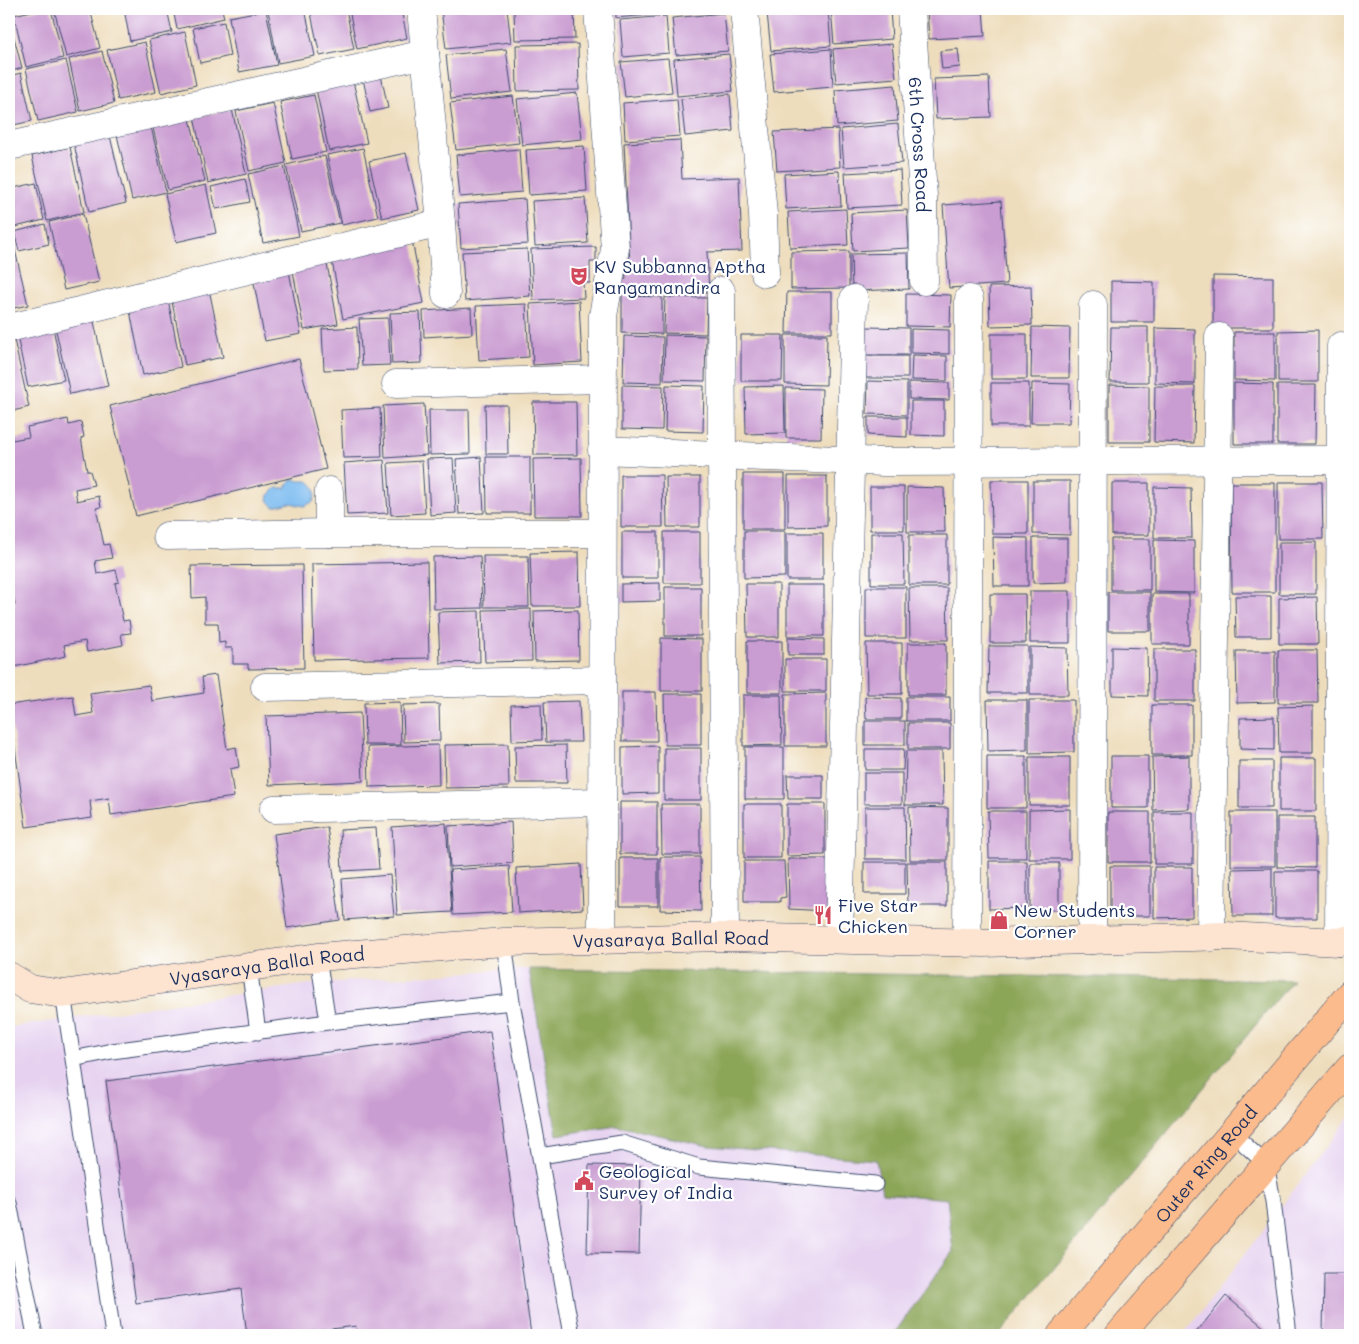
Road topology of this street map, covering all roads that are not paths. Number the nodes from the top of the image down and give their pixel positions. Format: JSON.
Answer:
{"nodes":[{"id":1,"x":421,"y":9,"type":"edge"},
{"id":2,"x":598,"y":9,"type":"edge"},
{"id":3,"x":744,"y":9,"type":"edge"},
{"id":4,"x":911,"y":9,"type":"edge"},
{"id":5,"x":425,"y":54,"type":"junction"},
{"id":6,"x":9,"y":146,"type":"edge"},
{"id":7,"x":442,"y":223,"type":"junction"},
{"id":8,"x":765,"y":273,"type":"dead end"},
{"id":9,"x":924,"y":281,"type":"dead end"},
{"id":10,"x":721,"y":291,"type":"dead end"},
{"id":11,"x":446,"y":294,"type":"dead end"},
{"id":12,"x":854,"y":299,"type":"dead end"},
{"id":13,"x":969,"y":299,"type":"dead end"},
{"id":14,"x":1093,"y":305,"type":"dead end"},
{"id":15,"x":9,"y":328,"type":"edge"},
{"id":16,"x":1218,"y":337,"type":"dead end"},
{"id":17,"x":1341,"y":346,"type":"dead end"},
{"id":18,"x":602,"y":379,"type":"junction"},
{"id":19,"x":396,"y":384,"type":"dead end"},
{"id":20,"x":602,"y":450,"type":"junction"},
{"id":21,"x":722,"y":456,"type":"junction"},
{"id":22,"x":1092,"y":460,"type":"junction"},
{"id":23,"x":1217,"y":460,"type":"junction"},
{"id":24,"x":1341,"y":460,"type":"junction"},
{"id":25,"x":850,"y":461,"type":"junction"},
{"id":26,"x":968,"y":461,"type":"junction"},
{"id":27,"x":329,"y":491,"type":"dead end"},
{"id":28,"x":602,"y":532,"type":"junction"},
{"id":29,"x":329,"y":533,"type":"junction"},
{"id":30,"x":167,"y":536,"type":"dead end"},
{"id":31,"x":602,"y":680,"type":"junction"},
{"id":32,"x":265,"y":687,"type":"dead end"},
{"id":33,"x":602,"y":802,"type":"junction"},
{"id":34,"x":274,"y":809,"type":"dead end"},
{"id":35,"x":724,"y":937,"type":"junction"},
{"id":36,"x":1211,"y":937,"type":"junction"},
{"id":37,"x":840,"y":939,"type":"junction"},
{"id":38,"x":602,"y":940,"type":"junction"},
{"id":39,"x":1092,"y":940,"type":"junction"},
{"id":40,"x":1345,"y":940,"type":"edge"},
{"id":41,"x":504,"y":942,"type":"junction"},
{"id":42,"x":967,"y":942,"type":"junction"},
{"id":43,"x":318,"y":957,"type":"junction"},
{"id":44,"x":249,"y":967,"type":"junction"},
{"id":45,"x":9,"y":976,"type":"edge"},
{"id":46,"x":63,"y":994,"type":"junction"},
{"id":47,"x":1350,"y":994,"type":"edge"},
{"id":48,"x":512,"y":1002,"type":"junction"},
{"id":49,"x":328,"y":1022,"type":"junction"},
{"id":50,"x":258,"y":1032,"type":"junction"},
{"id":51,"x":73,"y":1059,"type":"junction"},
{"id":52,"x":1350,"y":1068,"type":"edge"},
{"id":53,"x":1232,"y":1133,"type":"junction"},
{"id":54,"x":540,"y":1156,"type":"junction"},
{"id":55,"x":1266,"y":1164,"type":"junction"},
{"id":56,"x":875,"y":1184,"type":"dead end"},
{"id":57,"x":9,"y":1203,"type":"edge"},
{"id":58,"x":35,"y":1335,"type":"edge"},
{"id":59,"x":113,"y":1335,"type":"edge"},
{"id":60,"x":572,"y":1335,"type":"edge"},
{"id":61,"x":1061,"y":1335,"type":"edge"},
{"id":62,"x":1119,"y":1335,"type":"edge"},
{"id":63,"x":1289,"y":1335,"type":"edge"}],
"edges":[{"from":1,"to":5,"type":"street"},
{"from":2,"to":18,"type":"street"},
{"from":3,"to":8,"type":"street"},
{"from":4,"to":9,"type":"street","name":"6th Cross Road"},
{"from":5,"to":6,"type":"street"},
{"from":5,"to":7,"type":"street"},
{"from":7,"to":11,"type":"street"},
{"from":7,"to":15,"type":"street"},
{"from":10,"to":21,"type":"street"},
{"from":12,"to":25,"type":"street"},
{"from":13,"to":26,"type":"street"},
{"from":14,"to":22,"type":"street"},
{"from":16,"to":23,"type":"street"},
{"from":17,"to":24,"type":"street"},
{"from":18,"to":19,"type":"street"},
{"from":18,"to":20,"type":"street"},
{"from":20,"to":21,"type":"street"},
{"from":20,"to":28,"type":"street"},
{"from":21,"to":25,"type":"street"},
{"from":21,"to":35,"type":"street"},
{"from":22,"to":23,"type":"street"},
{"from":22,"to":26,"type":"street"},
{"from":22,"to":39,"type":"street"},
{"from":23,"to":24,"type":"street"},
{"from":23,"to":36,"type":"street"},
{"from":24,"to":40,"type":"street"},
{"from":25,"to":26,"type":"street"},
{"from":25,"to":37,"type":"street"},
{"from":26,"to":42,"type":"street"},
{"from":27,"to":29,"type":"street"},
{"from":28,"to":29,"type":"street"},
{"from":28,"to":31,"type":"street"},
{"from":29,"to":30,"type":"street"},
{"from":31,"to":32,"type":"street"},
{"from":31,"to":33,"type":"street"},
{"from":33,"to":34,"type":"street"},
{"from":33,"to":38,"type":"street"},
{"from":35,"to":37,"type":"main road","name":"Vyasaraya Ballal Road"},
{"from":35,"to":38,"type":"main road","name":"Vyasaraya Ballal Road"},
{"from":36,"to":39,"type":"main road","name":"Vyasaraya Ballal Road"},
{"from":36,"to":40,"type":"main road","name":"Vyasaraya Ballal Road"},
{"from":37,"to":42,"type":"main road","name":"Vyasaraya Ballal Road"},
{"from":38,"to":41,"type":"main road","name":"Vyasaraya Ballal Road"},
{"from":39,"to":42,"type":"main road","name":"Vyasaraya Ballal Road"},
{"from":41,"to":43,"type":"main road","name":"Vyasaraya Ballal Road"},
{"from":41,"to":48,"type":"lane"},
{"from":43,"to":44,"type":"main road","name":"Vyasaraya Ballal Road"},
{"from":43,"to":49,"type":"lane"},
{"from":44,"to":46,"type":"main road","name":"Vyasaraya Ballal Road"},
{"from":44,"to":50,"type":"lane"},
{"from":45,"to":46,"type":"main road","name":"Vyasaraya Ballal Road"},
{"from":46,"to":51,"type":"lane"},
{"from":47,"to":53,"type":"highway","name":"Outer Ring Road"},
{"from":48,"to":49,"type":"lane"},
{"from":48,"to":54,"type":"lane"},
{"from":49,"to":50,"type":"lane"},
{"from":50,"to":51,"type":"lane"},
{"from":51,"to":59,"type":"lane"},
{"from":52,"to":55,"type":"highway"},
{"from":53,"to":55,"type":"lane"},
{"from":53,"to":61,"type":"highway","name":"Outer Ring Road"},
{"from":54,"to":56,"type":"lane"},
{"from":54,"to":60,"type":"lane"},
{"from":55,"to":62,"type":"highway"},
{"from":55,"to":63,"type":"lane"},
{"from":57,"to":58,"type":"lane"}]}
